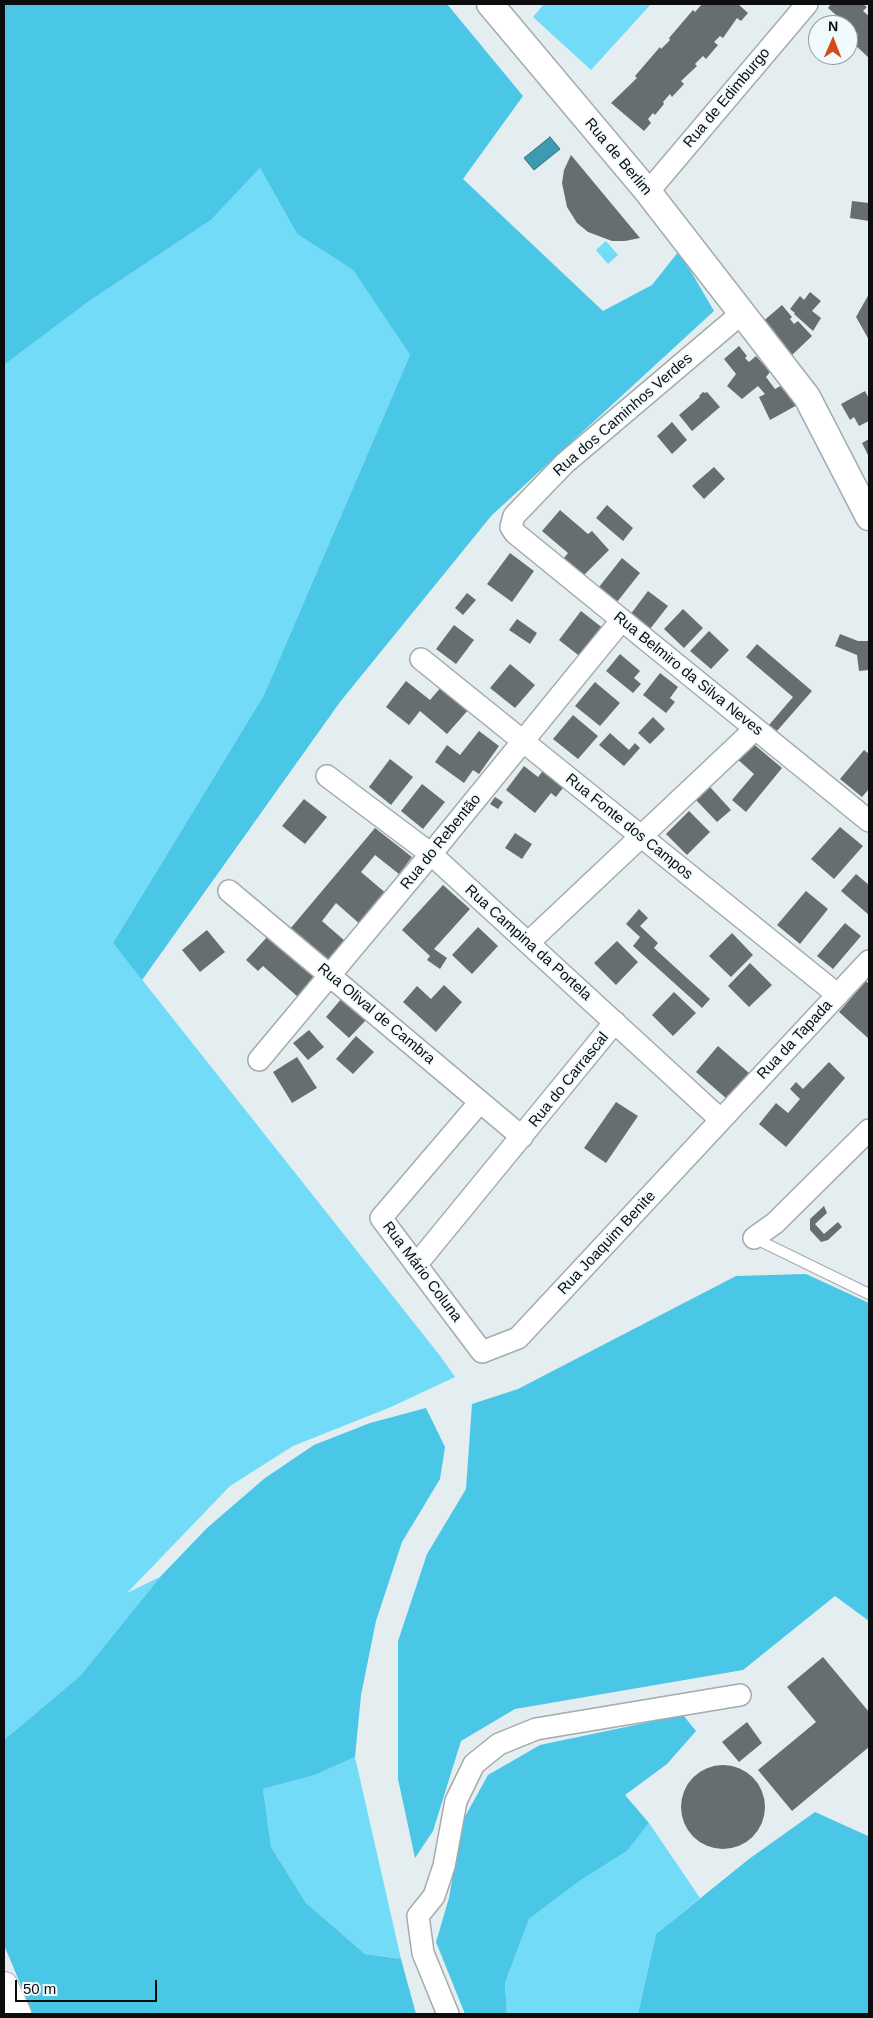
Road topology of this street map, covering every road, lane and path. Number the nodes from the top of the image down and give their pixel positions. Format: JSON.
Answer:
{"nodes":[{"id":1,"x":490,"y":4,"type":"edge"},
{"id":2,"x":808,"y":4,"type":"edge"},
{"id":3,"x":648,"y":192,"type":"junction"},
{"id":4,"x":742,"y":313,"type":"junction"},
{"id":5,"x":869,"y":517,"type":"edge"},
{"id":6,"x":511,"y":524,"type":"joint"},
{"id":7,"x":621,"y":621,"type":"junction"},
{"id":8,"x":421,"y":659,"type":"dead end"},
{"id":9,"x":755,"y":729,"type":"junction"},
{"id":10,"x":523,"y":742,"type":"junction"},
{"id":11,"x":328,"y":776,"type":"dead end"},
{"id":12,"x":869,"y":821,"type":"edge"},
{"id":13,"x":641,"y":837,"type":"junction"},
{"id":14,"x":432,"y":854,"type":"junction"},
{"id":15,"x":229,"y":891,"type":"dead end"},
{"id":16,"x":528,"y":943,"type":"junction"},
{"id":17,"x":869,"y":961,"type":"edge"},
{"id":18,"x":330,"y":975,"type":"junction"},
{"id":19,"x":838,"y":995,"type":"junction"},
{"id":20,"x":615,"y":1022,"type":"junction"},
{"id":21,"x":259,"y":1060,"type":"dead end"},
{"id":22,"x":480,"y":1102,"type":"junction"},
{"id":23,"x":722,"y":1120,"type":"junction"},
{"id":24,"x":869,"y":1130,"type":"edge"},
{"id":25,"x":522,"y":1137,"type":"junction"},
{"id":26,"x":754,"y":1238,"type":"joint"},
{"id":27,"x":416,"y":1265,"type":"junction"},
{"id":28,"x":869,"y":1294,"type":"edge"},
{"id":29,"x":482,"y":1352,"type":"joint"},
{"id":30,"x":740,"y":1695,"type":"dead end"},
{"id":31,"x":4,"y":1986,"type":"edge"},
{"id":32,"x":17,"y":2014,"type":"edge"},
{"id":33,"x":448,"y":2014,"type":"edge"}],
"edges":[{"from":1,"to":3,"type":"street","name":"Rua de Berlim"},
{"from":2,"to":3,"type":"street","name":"Rua de Edimburgo"},
{"from":3,"to":4,"type":"street","name":"Rua de Berlim"},
{"from":4,"to":5,"type":"street","name":"Rua de Berlim"},
{"from":4,"to":6,"type":"street","name":"Rua dos Caminhos Verdes"},
{"from":6,"to":7,"type":"street","name":"Rua Belmiro da Silva Neves"},
{"from":7,"to":9,"type":"street","name":"Rua Belmiro da Silva Neves"},
{"from":7,"to":10,"type":"street","name":"Rua do Rebentão"},
{"from":8,"to":10,"type":"street","name":"Rua Fonte dos Campos"},
{"from":9,"to":12,"type":"street","name":"Rua Belmiro da Silva Neves"},
{"from":9,"to":13,"type":"street"},
{"from":10,"to":13,"type":"street","name":"Rua Fonte dos Campos"},
{"from":10,"to":14,"type":"street","name":"Rua do Rebentão"},
{"from":11,"to":14,"type":"street","name":"Rua Campina da Portela"},
{"from":13,"to":16,"type":"street"},
{"from":13,"to":19,"type":"street","name":"Rua Fonte dos Campos"},
{"from":14,"to":16,"type":"street","name":"Rua Campina da Portela"},
{"from":14,"to":18,"type":"street","name":"Rua do Rebentão"},
{"from":15,"to":18,"type":"street","name":"Rua Olival de Cambra"},
{"from":16,"to":20,"type":"street","name":"Rua Campina da Portela"},
{"from":17,"to":19,"type":"street","name":"Rua da Tapada"},
{"from":18,"to":21,"type":"street","name":"Rua do Rebentão"},
{"from":18,"to":22,"type":"street","name":"Rua Olival de Cambra"},
{"from":19,"to":23,"type":"street","name":"Rua da Tapada"},
{"from":20,"to":23,"type":"street","name":"Rua Campina da Portela"},
{"from":20,"to":25,"type":"street","name":"Rua do Carrascal"},
{"from":22,"to":25,"type":"street","name":"Rua Olival de Cambra"},
{"from":22,"to":27,"type":"street","name":"Rua Mário Coluna"},
{"from":23,"to":29,"type":"street","name":"Rua Joaquim Benite"},
{"from":24,"to":26,"type":"street"},
{"from":25,"to":27,"type":"street","name":"Rua do Carrascal"},
{"from":26,"to":28,"type":"lane"},
{"from":27,"to":29,"type":"street","name":"Rua Mário Coluna"},
{"from":30,"to":33,"type":"street"},
{"from":31,"to":32,"type":"highway"}]}
